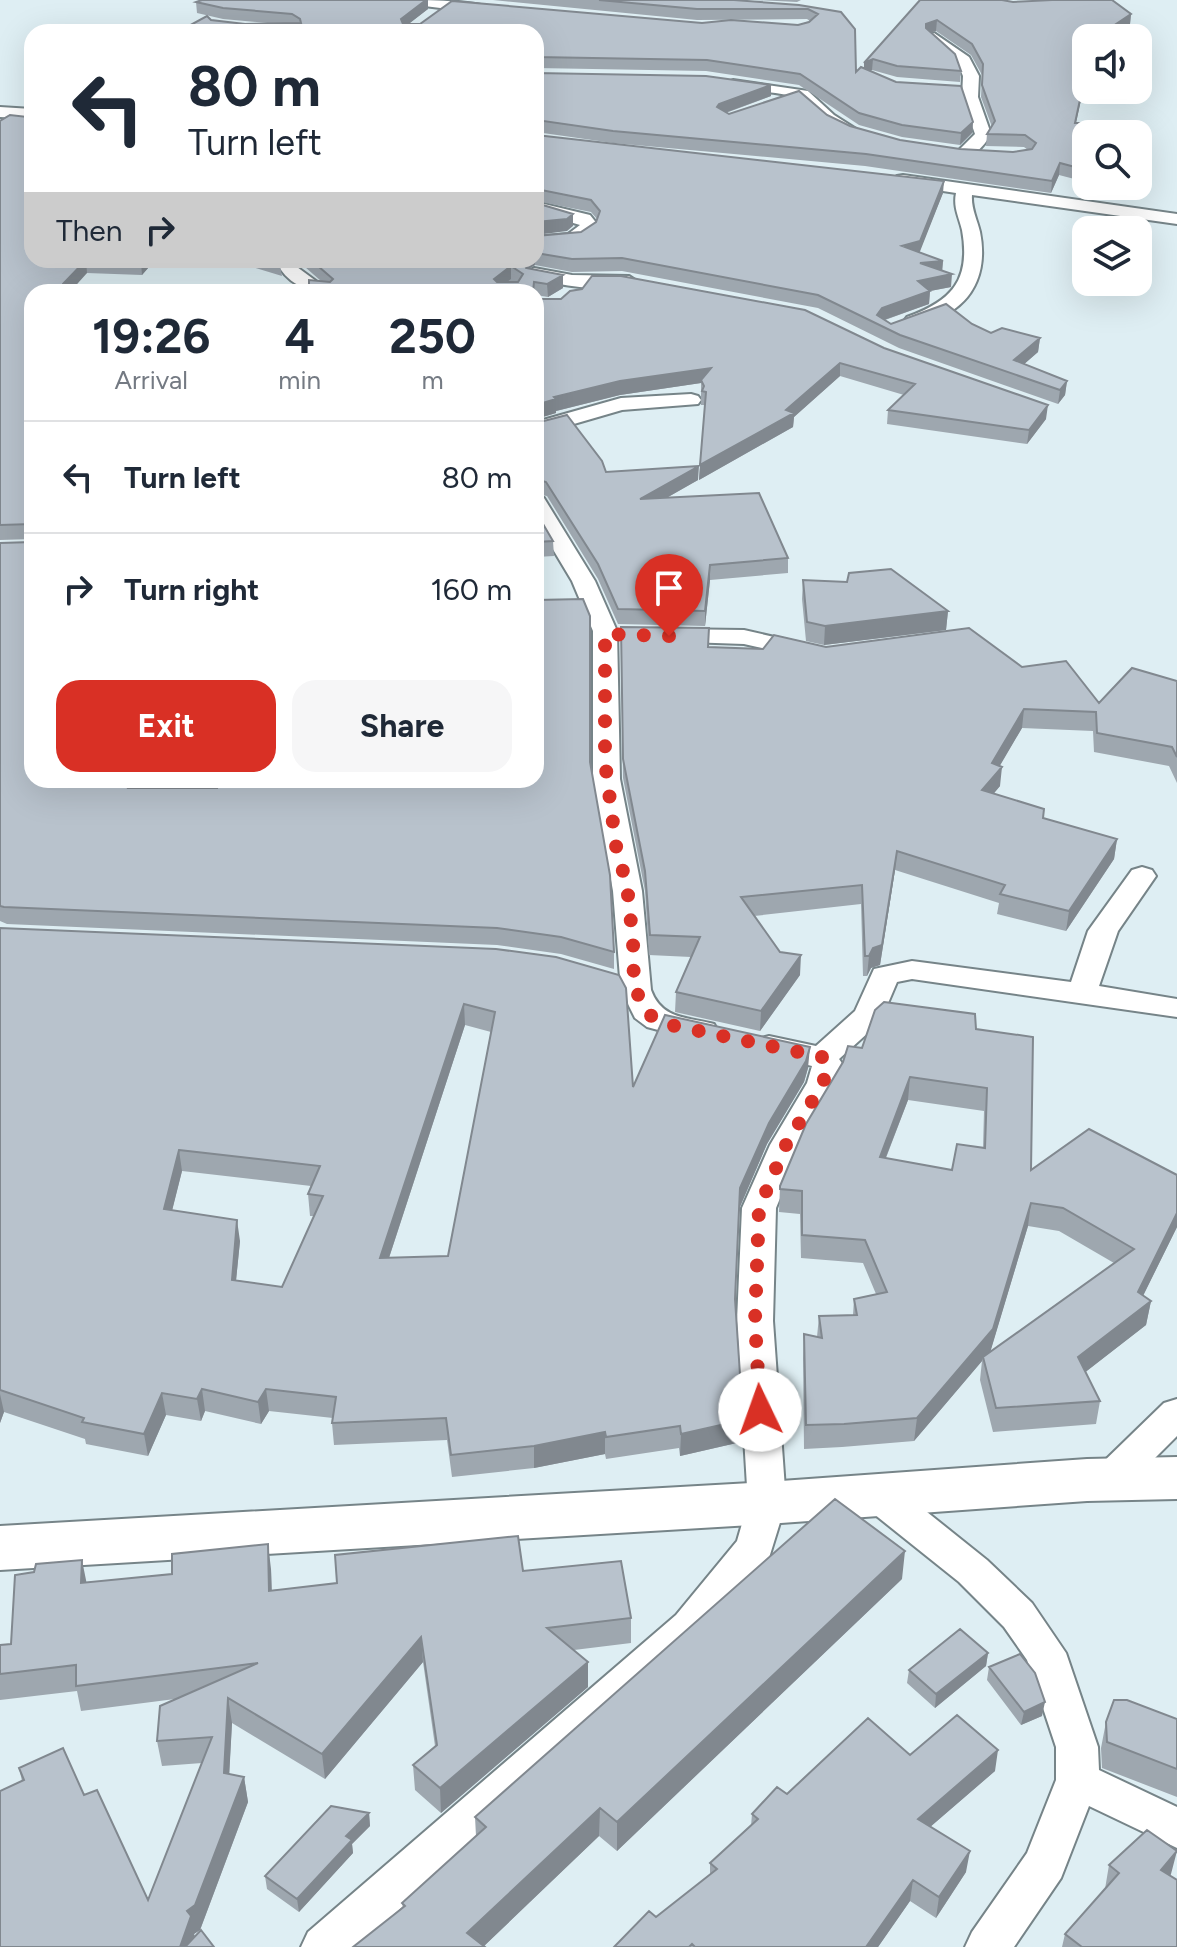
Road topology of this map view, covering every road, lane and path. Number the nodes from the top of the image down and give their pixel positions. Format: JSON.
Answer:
{"nodes":[{"id":1,"x":408,"y":0,"type":"edge"},
{"id":2,"x":453,"y":2,"type":"edge"},
{"id":3,"x":511,"y":12,"type":"edge"},
{"id":4,"x":431,"y":17,"type":"edge"},
{"id":5,"x":934,"y":37,"type":"edge"},
{"id":6,"x":721,"y":82,"type":"edge"},
{"id":7,"x":798,"y":93,"type":"junction"},
{"id":8,"x":769,"y":106,"type":"edge"},
{"id":9,"x":0,"y":112,"type":"edge"},
{"id":10,"x":24,"y":114,"type":"edge"},
{"id":11,"x":857,"y":134,"type":"edge"},
{"id":12,"x":994,"y":154,"type":"edge"},
{"id":13,"x":879,"y":176,"type":"edge"},
{"id":14,"x":965,"y":190,"type":"junction"},
{"id":15,"x":544,"y":209,"type":"edge"},
{"id":16,"x":1177,"y":219,"type":"edge"},
{"id":17,"x":544,"y":241,"type":"edge"},
{"id":18,"x":288,"y":268,"type":"edge"},
{"id":19,"x":534,"y":274,"type":"edge"},
{"id":20,"x":584,"y":281,"type":"junction"},
{"id":21,"x":310,"y":284,"type":"edge"},
{"id":22,"x":650,"y":286,"type":"edge"},
{"id":23,"x":563,"y":297,"type":"edge"},
{"id":24,"x":901,"y":325,"type":"edge"},
{"id":25,"x":691,"y":400,"type":"dead end"},
{"id":26,"x":544,"y":426,"type":"edge"},
{"id":27,"x":544,"y":515,"type":"edge"},
{"id":28,"x":605,"y":634,"type":"junction"},
{"id":29,"x":839,"y":653,"type":"edge"},
{"id":30,"x":1142,"y":876,"type":"dead end"},
{"id":31,"x":604,"y":978,"type":"edge"},
{"id":32,"x":634,"y":987,"type":"junction"},
{"id":33,"x":1082,"y":993,"type":"junction"},
{"id":34,"x":1177,"y":1008,"type":"edge"},
{"id":35,"x":822,"y":1057,"type":"junction"},
{"id":36,"x":1177,"y":1413,"type":"edge"},
{"id":37,"x":1177,"y":1478,"type":"edge"},
{"id":38,"x":1110,"y":1479,"type":"junction"},
{"id":39,"x":878,"y":1495,"type":"junction"},
{"id":40,"x":767,"y":1503,"type":"junction"},
{"id":41,"x":0,"y":1548,"type":"edge"},
{"id":42,"x":1078,"y":1780,"type":"junction"},
{"id":43,"x":1177,"y":1828,"type":"edge"},
{"id":44,"x":324,"y":1947,"type":"edge"},
{"id":45,"x":988,"y":1947,"type":"edge"}],
"edges":[{"from":1,"to":2,"type":"street"},
{"from":2,"to":3,"type":"street"},
{"from":2,"to":4,"type":"street"},
{"from":5,"to":12,"type":"street"},
{"from":6,"to":7,"type":"street"},
{"from":7,"to":8,"type":"street"},
{"from":7,"to":11,"type":"street"},
{"from":9,"to":10,"type":"street"},
{"from":13,"to":14,"type":"street"},
{"from":14,"to":16,"type":"street"},
{"from":14,"to":24,"type":"street"},
{"from":15,"to":17,"type":"street"},
{"from":18,"to":21,"type":"street"},
{"from":19,"to":20,"type":"street"},
{"from":20,"to":22,"type":"street"},
{"from":20,"to":23,"type":"street"},
{"from":25,"to":26,"type":"street"},
{"from":27,"to":28,"type":"street"},
{"from":28,"to":29,"type":"street"},
{"from":28,"to":32,"type":"street"},
{"from":30,"to":33,"type":"street"},
{"from":31,"to":32,"type":"street"},
{"from":32,"to":35,"type":"street"},
{"from":33,"to":34,"type":"street"},
{"from":33,"to":35,"type":"street"},
{"from":35,"to":40,"type":"street"},
{"from":36,"to":38,"type":"street"},
{"from":37,"to":38,"type":"street"},
{"from":38,"to":39,"type":"street"},
{"from":39,"to":40,"type":"street"},
{"from":39,"to":42,"type":"street"},
{"from":40,"to":41,"type":"street"},
{"from":40,"to":44,"type":"street"},
{"from":42,"to":43,"type":"street"},
{"from":42,"to":45,"type":"street"}]}
